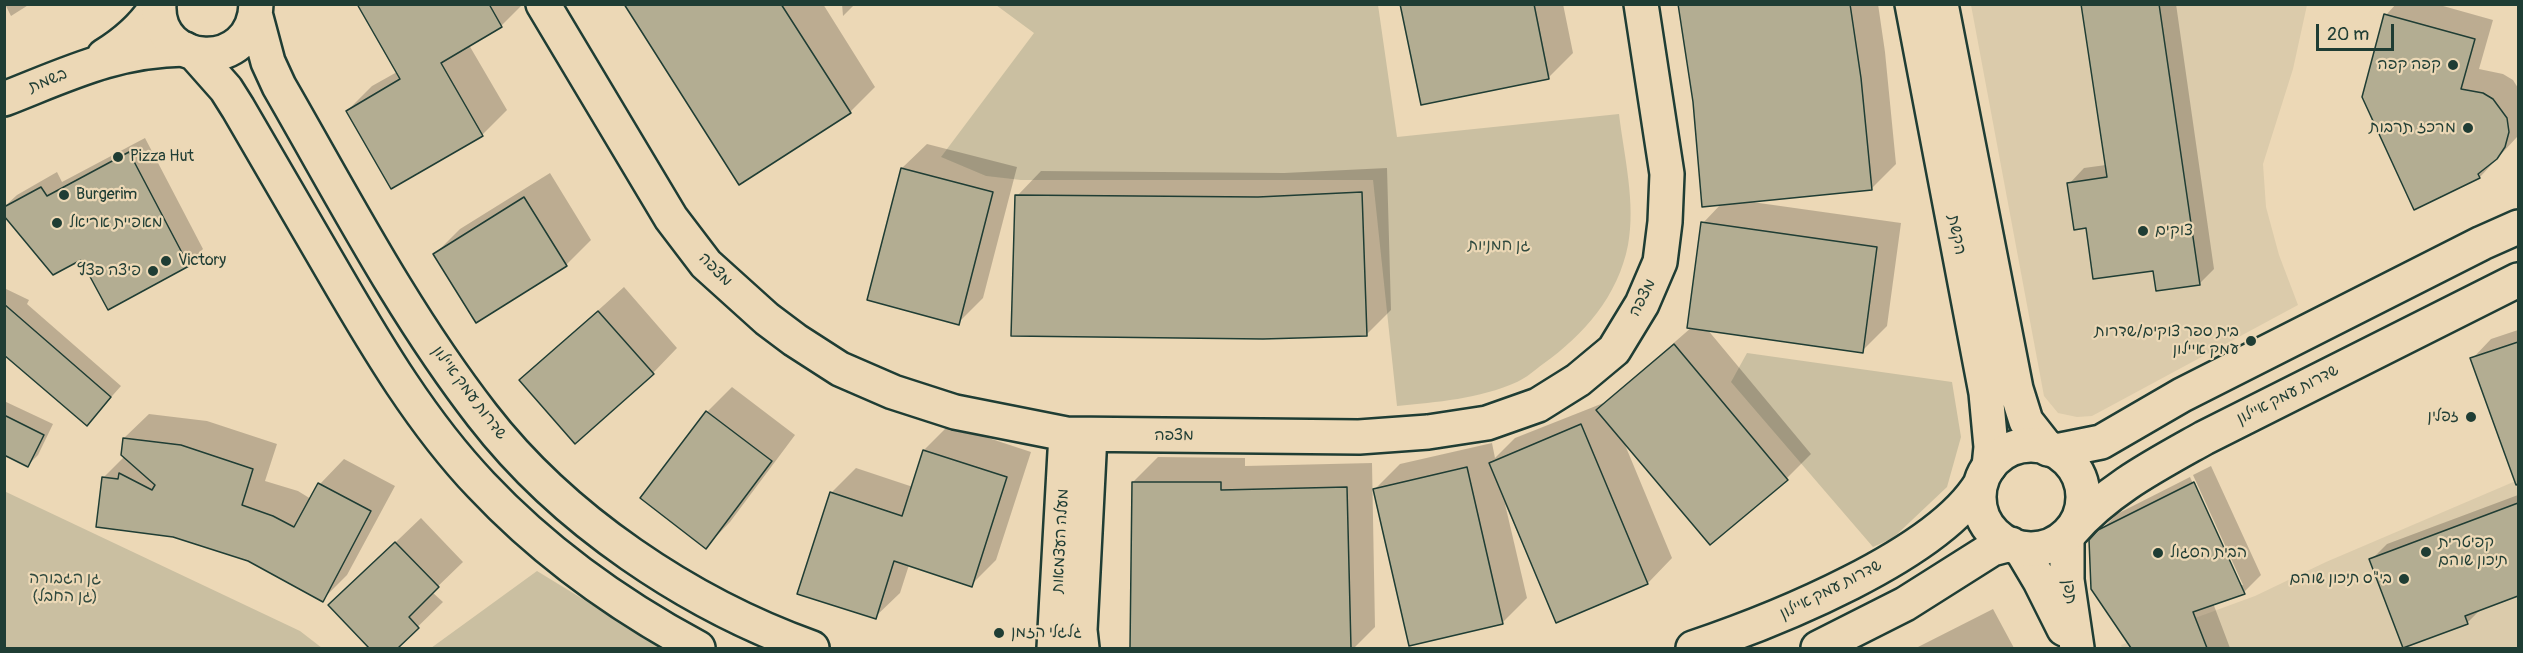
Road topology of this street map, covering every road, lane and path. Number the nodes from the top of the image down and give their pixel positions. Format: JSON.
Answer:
{"nodes":[{"id":1,"x":158,"y":4,"type":"edge"},
{"id":2,"x":543,"y":4,"type":"edge"},
{"id":3,"x":1641,"y":4,"type":"edge"},
{"id":4,"x":1912,"y":4,"type":"edge"},
{"id":5,"x":1941,"y":4,"type":"edge"},
{"id":6,"x":257,"y":9,"type":"edge"},
{"id":7,"x":190,"y":51,"type":"junction"},
{"id":8,"x":92,"y":63,"type":"junction"},
{"id":9,"x":4,"y":99,"type":"edge"},
{"id":10,"x":2518,"y":227,"type":"edge"},
{"id":11,"x":2518,"y":280,"type":"edge"},
{"id":12,"x":1078,"y":434,"type":"junction"},
{"id":13,"x":2052,"y":450,"type":"junction"},
{"id":14,"x":1985,"y":475,"type":"junction"},
{"id":15,"x":2069,"y":533,"type":"junction"},
{"id":16,"x":2016,"y":547,"type":"junction"},
{"id":17,"x":698,"y":648,"type":"edge"},
{"id":18,"x":812,"y":648,"type":"edge"},
{"id":19,"x":1054,"y":648,"type":"edge"},
{"id":20,"x":1082,"y":648,"type":"edge"},
{"id":21,"x":1694,"y":648,"type":"edge"},
{"id":22,"x":1818,"y":648,"type":"edge"},
{"id":23,"x":2072,"y":648,"type":"edge"},
{"id":24,"x":2077,"y":648,"type":"edge"}],
"edges":[{"from":1,"to":7,"type":"main road"},
{"from":1,"to":8,"type":"main road","name":"בשמת"},
{"from":2,"to":12,"type":"main road","name":"מצפה"},
{"from":3,"to":12,"type":"main road","name":"מצפה"},
{"from":4,"to":14,"type":"main road","name":"הקשת"},
{"from":5,"to":13,"type":"main road","name":"הקשת"},
{"from":6,"to":7,"type":"main road","name":"בשמת"},
{"from":6,"to":18,"type":"main road","name":"שדרות עמק איילון"},
{"from":7,"to":8,"type":"main road","name":"בשמת"},
{"from":7,"to":17,"type":"main road"},
{"from":8,"to":9,"type":"main road","name":"בשמת"},
{"from":10,"to":13,"type":"main road"},
{"from":11,"to":15,"type":"main road","name":"שדרות עמק איילון"},
{"from":12,"to":19,"type":"main road","name":"מעלה העצמאות"},
{"from":12,"to":20,"type":"main road","name":"מעלה העצמאות"},
{"from":13,"to":14,"type":"main road"},
{"from":13,"to":15,"type":"main road"},
{"from":14,"to":16,"type":"main road"},
{"from":14,"to":21,"type":"main road","name":"שדרות עמק איילון"},
{"from":15,"to":16,"type":"main road"},
{"from":15,"to":24,"type":"main road","name":"תפן"},
{"from":16,"to":22,"type":"main road"},
{"from":16,"to":23,"type":"main road","name":"תפן"}]}
